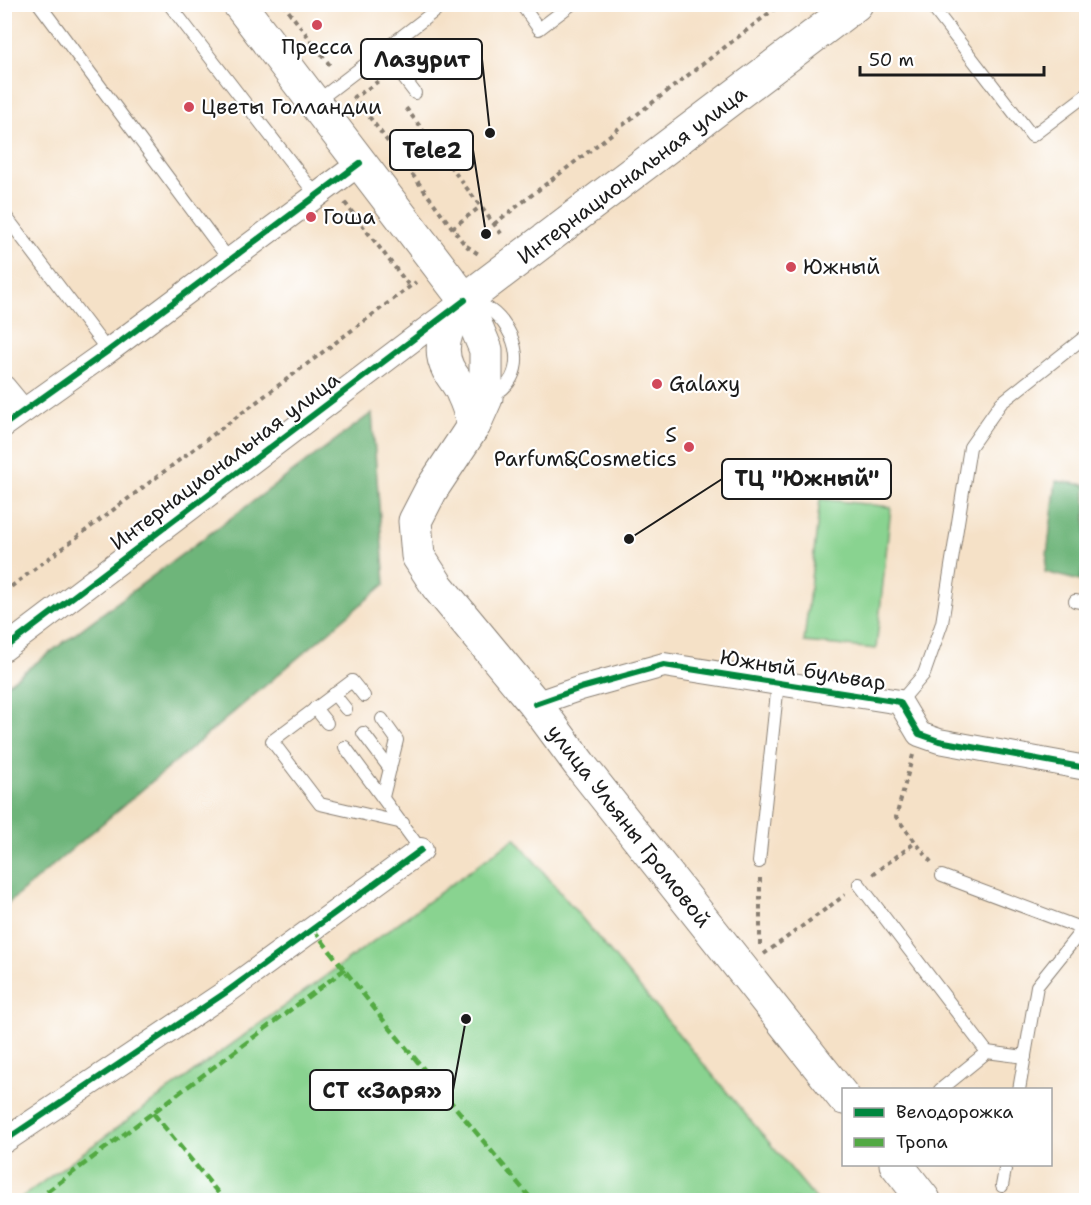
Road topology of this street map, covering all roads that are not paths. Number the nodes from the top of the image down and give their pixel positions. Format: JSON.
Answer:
{"nodes":[{"id":1,"x":39,"y":4,"type":"edge"},
{"id":2,"x":168,"y":4,"type":"edge"},
{"id":3,"x":239,"y":4,"type":"edge"},
{"id":4,"x":521,"y":4,"type":"edge"},
{"id":5,"x":572,"y":4,"type":"edge"},
{"id":6,"x":856,"y":4,"type":"edge"},
{"id":7,"x":930,"y":4,"type":"edge"},
{"id":8,"x":441,"y":6,"type":"edge"},
{"id":9,"x":383,"y":51,"type":"junction"},
{"id":10,"x":415,"y":93,"type":"dead end"},
{"id":11,"x":1086,"y":95,"type":"edge"},
{"id":12,"x":315,"y":103,"type":"junction"},
{"id":13,"x":360,"y":163,"type":"junction"},
{"id":14,"x":316,"y":195,"type":"junction"},
{"id":15,"x":4,"y":214,"type":"edge"},
{"id":16,"x":230,"y":261,"type":"junction"},
{"id":17,"x":465,"y":300,"type":"junction"},
{"id":18,"x":1086,"y":336,"type":"edge"},
{"id":19,"x":108,"y":351,"type":"junction"},
{"id":20,"x":4,"y":388,"type":"edge"},
{"id":21,"x":14,"y":418,"type":"edge"},
{"id":22,"x":4,"y":649,"type":"edge"},
{"id":23,"x":778,"y":683,"type":"junction"},
{"id":24,"x":334,"y":694,"type":"junction"},
{"id":25,"x":364,"y":696,"type":"dead end"},
{"id":26,"x":900,"y":702,"type":"junction"},
{"id":27,"x":535,"y":704,"type":"junction"},
{"id":28,"x":315,"y":708,"type":"junction"},
{"id":29,"x":346,"y":709,"type":"dead end"},
{"id":30,"x":382,"y":719,"type":"dead end"},
{"id":31,"x":327,"y":723,"type":"dead end"},
{"id":32,"x":363,"y":733,"type":"dead end"},
{"id":33,"x":345,"y":747,"type":"dead end"},
{"id":34,"x":1086,"y":768,"type":"edge"},
{"id":35,"x":390,"y":769,"type":"junction"},
{"id":36,"x":383,"y":797,"type":"junction"},
{"id":37,"x":403,"y":823,"type":"junction"},
{"id":38,"x":421,"y":850,"type":"joint"},
{"id":39,"x":759,"y":862,"type":"dead end"},
{"id":40,"x":942,"y":876,"type":"road end"},
{"id":41,"x":860,"y":884,"type":"road end"},
{"id":42,"x":1085,"y":927,"type":"edge"},
{"id":43,"x":987,"y":1052,"type":"junction"},
{"id":44,"x":1025,"y":1057,"type":"junction"},
{"id":45,"x":941,"y":1088,"type":"edge"},
{"id":46,"x":1019,"y":1088,"type":"edge"},
{"id":47,"x":842,"y":1097,"type":"edge"},
{"id":48,"x":4,"y":1141,"type":"edge"},
{"id":49,"x":898,"y":1166,"type":"edge"},
{"id":50,"x":1006,"y":1166,"type":"edge"},
{"id":51,"x":1002,"y":1186,"type":"dead end"},
{"id":52,"x":924,"y":1200,"type":"edge"}],
"edges":[{"from":1,"to":16,"type":"lane"},
{"from":2,"to":14,"type":"lane"},
{"from":3,"to":12,"type":"main road","name":"улица Ульяны Громовой"},
{"from":4,"to":5,"type":"lane"},
{"from":6,"to":17,"type":"main road","name":"Интернациональная улица"},
{"from":7,"to":11,"type":"lane"},
{"from":8,"to":9,"type":"lane"},
{"from":9,"to":10,"type":"lane"},
{"from":9,"to":12,"type":"lane"},
{"from":12,"to":13,"type":"main road","name":"улица Ульяны Громовой"},
{"from":13,"to":14,"type":"street"},
{"from":13,"to":17,"type":"main road","name":"улица Ульяны Громовой"},
{"from":14,"to":16,"type":"street"},
{"from":15,"to":19,"type":"lane"},
{"from":16,"to":19,"type":"street"},
{"from":17,"to":22,"type":"street","name":"Интернациональная улица"},
{"from":17,"to":27,"type":"main road","name":"улица Ульяны Громовой"},
{"from":18,"to":26,"type":"lane"},
{"from":19,"to":21,"type":"street"},
{"from":20,"to":21,"type":"street"},
{"from":23,"to":26,"type":"street","name":"Южный бульвар"},
{"from":23,"to":27,"type":"street","name":"Южный бульвар"},
{"from":23,"to":39,"type":"lane"},
{"from":24,"to":25,"type":"lane"},
{"from":24,"to":28,"type":"lane"},
{"from":24,"to":29,"type":"lane"},
{"from":26,"to":34,"type":"street","name":"Южный бульвар"},
{"from":27,"to":47,"type":"main road","name":"улица Ульяны Громовой"},
{"from":28,"to":31,"type":"lane"},
{"from":28,"to":37,"type":"lane"},
{"from":30,"to":35,"type":"lane"},
{"from":32,"to":35,"type":"lane"},
{"from":33,"to":36,"type":"lane"},
{"from":35,"to":36,"type":"lane"},
{"from":36,"to":37,"type":"lane"},
{"from":37,"to":38,"type":"lane"},
{"from":38,"to":48,"type":"street"},
{"from":40,"to":42,"type":"lane"},
{"from":41,"to":43,"type":"lane"},
{"from":42,"to":44,"type":"lane"},
{"from":43,"to":44,"type":"lane"},
{"from":43,"to":45,"type":"lane"},
{"from":44,"to":46,"type":"lane"},
{"from":49,"to":52,"type":"main road"},
{"from":50,"to":51,"type":"lane"}]}
